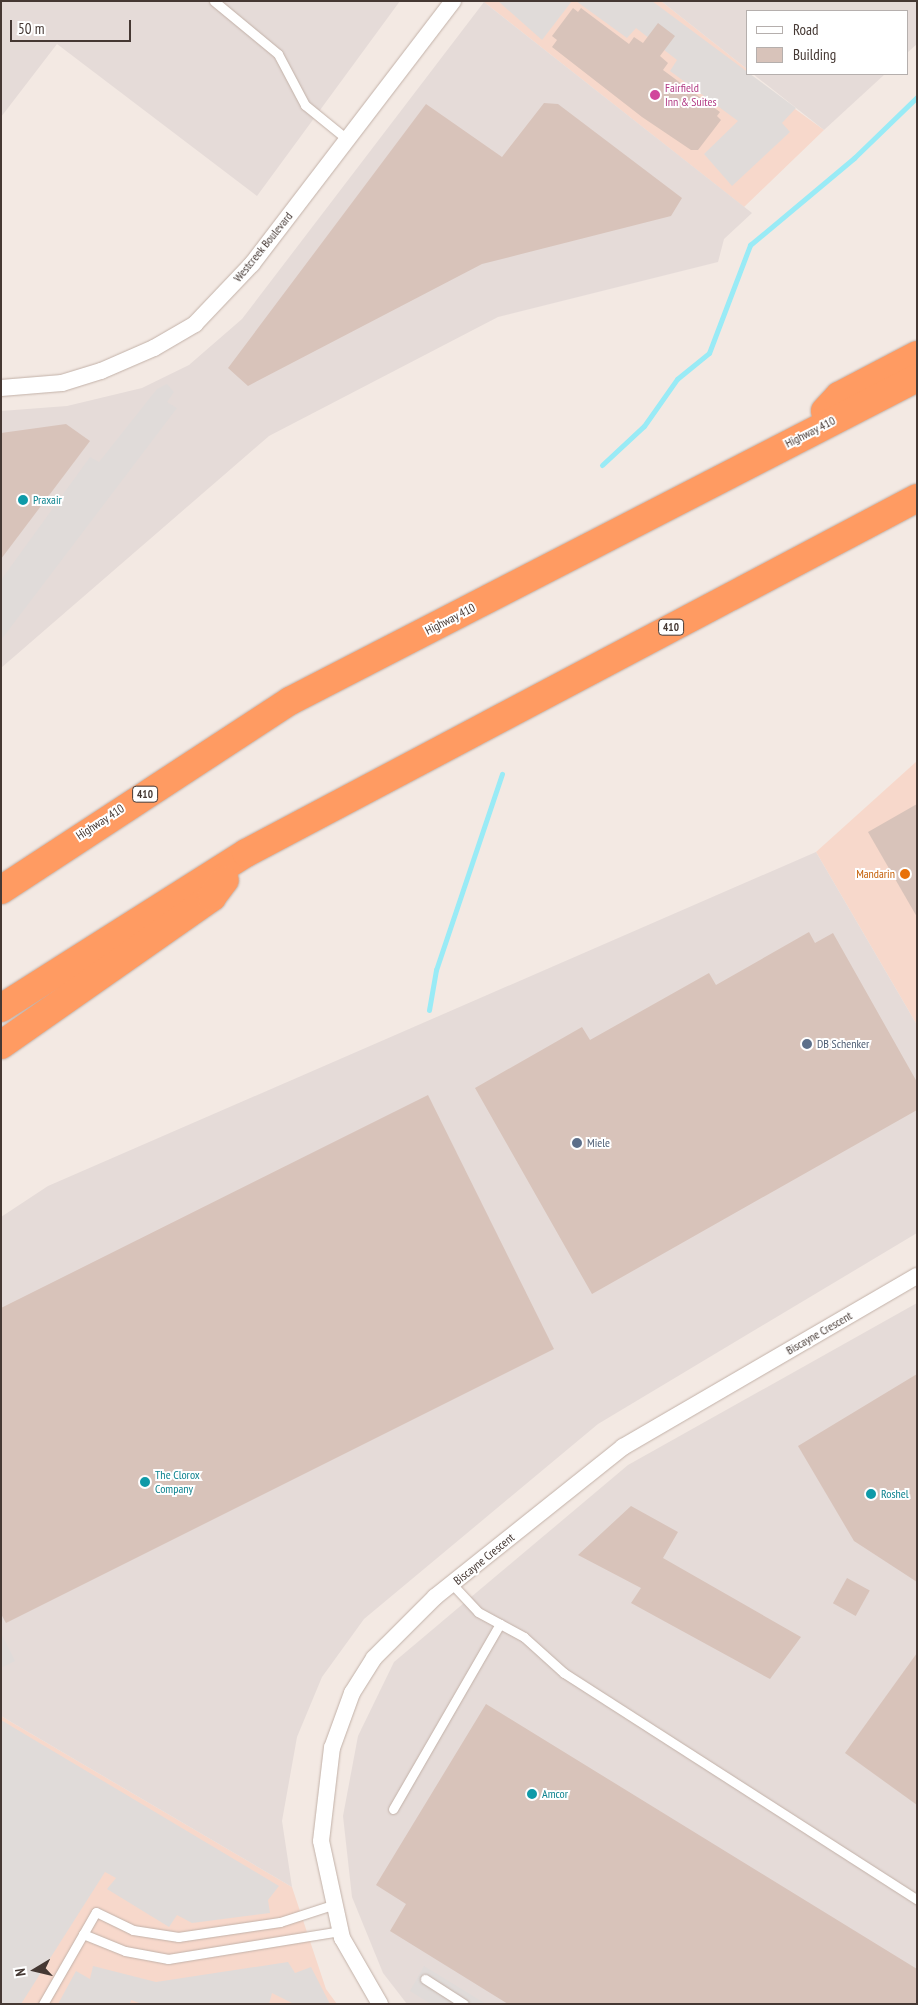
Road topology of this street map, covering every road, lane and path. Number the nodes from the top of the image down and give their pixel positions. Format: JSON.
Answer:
{"nodes":[{"id":1,"x":214,"y":1,"type":"edge"},
{"id":2,"x":453,"y":1,"type":"edge"},
{"id":3,"x":348,"y":140,"type":"junction"},
{"id":4,"x":917,"y":355,"type":"edge"},
{"id":5,"x":917,"y":378,"type":"edge"},
{"id":6,"x":1,"y":388,"type":"edge"},
{"id":7,"x":800,"y":437,"type":"junction"},
{"id":8,"x":917,"y":498,"type":"edge"},
{"id":9,"x":246,"y":853,"type":"junction"},
{"id":10,"x":1,"y":890,"type":"edge"},
{"id":11,"x":1,"y":1008,"type":"edge"},
{"id":12,"x":1,"y":1045,"type":"edge"},
{"id":13,"x":917,"y":1276,"type":"edge"},
{"id":14,"x":452,"y":1584,"type":"junction"},
{"id":15,"x":500,"y":1624,"type":"junction"},
{"id":16,"x":393,"y":1809,"type":"dead end"},
{"id":17,"x":917,"y":1900,"type":"edge"},
{"id":18,"x":332,"y":1906,"type":"junction"},
{"id":19,"x":340,"y":1931,"type":"junction"},
{"id":20,"x":84,"y":1934,"type":"junction"},
{"id":21,"x":425,"y":1979,"type":"dead end"},
{"id":22,"x":43,"y":2004,"type":"edge"},
{"id":23,"x":380,"y":2004,"type":"edge"},
{"id":24,"x":464,"y":2004,"type":"edge"}],
"edges":[{"from":1,"to":3,"type":"lane"},
{"from":2,"to":3,"type":"street","name":"Westcreek Boulevard"},
{"from":3,"to":6,"type":"street","name":"Westcreek Boulevard"},
{"from":4,"to":7,"type":"highway"},
{"from":5,"to":7,"type":"highway","name":"Highway 410","number":"410"},
{"from":7,"to":10,"type":"highway","name":"Highway 410","number":"410"},
{"from":8,"to":9,"type":"highway","number":"410"},
{"from":9,"to":11,"type":"highway","number":"410"},
{"from":9,"to":12,"type":"highway"},
{"from":13,"to":14,"type":"street","name":"Biscayne Crescent"},
{"from":14,"to":15,"type":"lane"},
{"from":14,"to":18,"type":"street","name":"Biscayne Crescent"},
{"from":15,"to":16,"type":"lane"},
{"from":15,"to":17,"type":"lane"},
{"from":18,"to":19,"type":"street","name":"Biscayne Crescent"},
{"from":18,"to":20,"type":"lane"},
{"from":19,"to":20,"type":"lane"},
{"from":19,"to":23,"type":"street","name":"Biscayne Crescent"},
{"from":20,"to":22,"type":"lane"},
{"from":21,"to":24,"type":"lane"}]}
